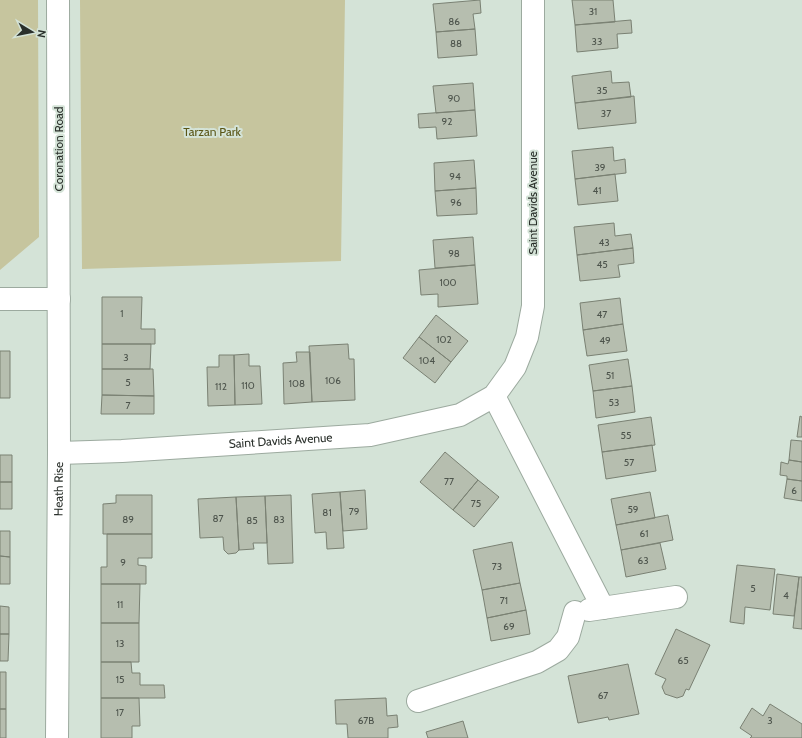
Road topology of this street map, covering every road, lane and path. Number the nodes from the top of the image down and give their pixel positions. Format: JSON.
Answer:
{"nodes":[{"id":1,"x":58,"y":0,"type":"edge"},
{"id":2,"x":532,"y":0,"type":"edge"},
{"id":3,"x":0,"y":299,"type":"edge"},
{"id":4,"x":59,"y":299,"type":"junction"},
{"id":5,"x":494,"y":396,"type":"junction"},
{"id":6,"x":59,"y":453,"type":"junction"},
{"id":7,"x":676,"y":596,"type":"dead end"},
{"id":8,"x":603,"y":608,"type":"junction"},
{"id":9,"x":418,"y":701,"type":"dead end"},
{"id":10,"x":57,"y":738,"type":"edge"}],
"edges":[{"from":1,"to":4,"type":"street","name":"Coronation Road"},
{"from":2,"to":5,"type":"street","name":"Saint Davids Avenue"},
{"from":3,"to":4,"type":"street"},
{"from":4,"to":6,"type":"street","name":"Heath Rise"},
{"from":5,"to":6,"type":"street","name":"Saint Davids Avenue"},
{"from":5,"to":8,"type":"street"},
{"from":6,"to":10,"type":"street","name":"Heath Rise"},
{"from":7,"to":8,"type":"street"},
{"from":8,"to":9,"type":"street"}]}
